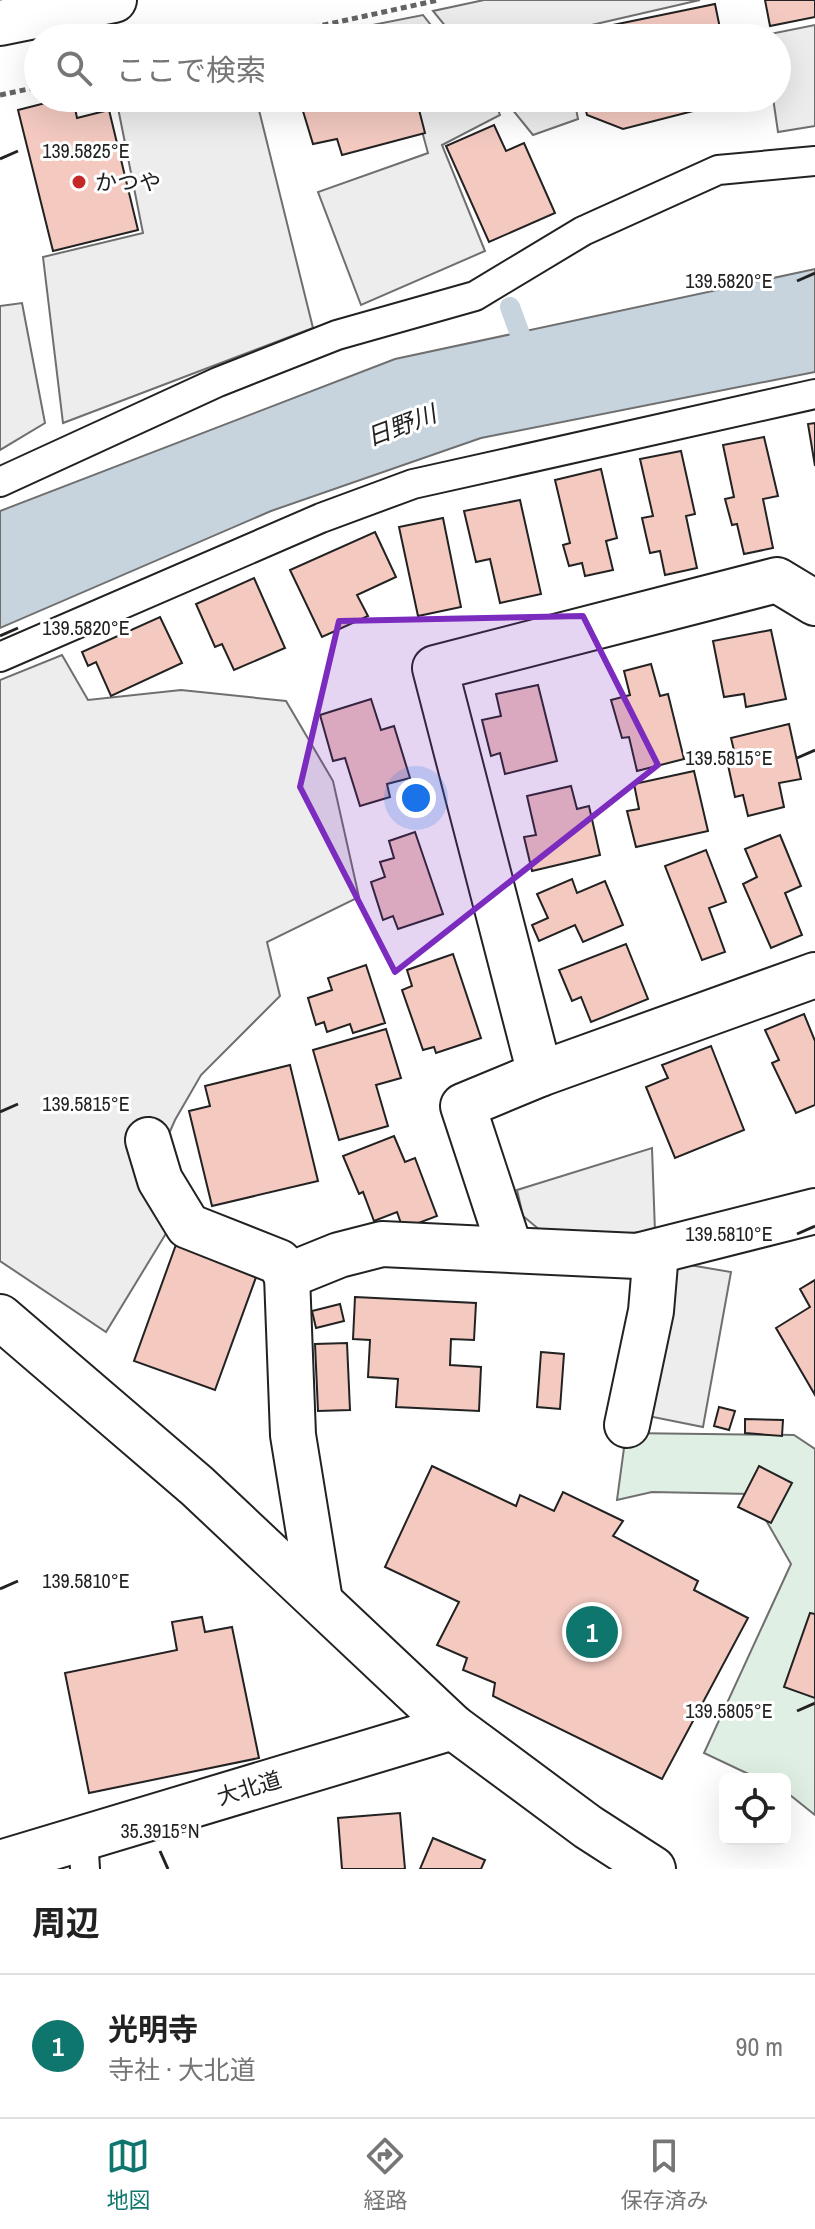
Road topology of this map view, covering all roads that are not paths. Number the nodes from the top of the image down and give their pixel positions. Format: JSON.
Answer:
{"nodes":[{"id":1,"x":114,"y":0,"type":"edge"},
{"id":2,"x":0,"y":23,"type":"edge"},
{"id":3,"x":815,"y":161,"type":"edge"},
{"id":4,"x":815,"y":394,"type":"edge"},
{"id":5,"x":0,"y":482,"type":"edge"},
{"id":6,"x":815,"y":603,"type":"edge"},
{"id":7,"x":0,"y":657,"type":"edge"},
{"id":8,"x":815,"y":975,"type":"edge"},
{"id":9,"x":540,"y":1074,"type":"junction"},
{"id":10,"x":148,"y":1140,"type":"dead end"},
{"id":11,"x":815,"y":1211,"type":"edge"},
{"id":12,"x":510,"y":1249,"type":"junction"},
{"id":13,"x":656,"y":1252,"type":"junction"},
{"id":14,"x":287,"y":1276,"type":"junction"},
{"id":15,"x":0,"y":1317,"type":"edge"},
{"id":16,"x":627,"y":1425,"type":"dead end"},
{"id":17,"x":320,"y":1601,"type":"junction"},
{"id":18,"x":453,"y":1727,"type":"junction"},
{"id":19,"x":0,"y":1831,"type":"edge"},
{"id":20,"x":79,"y":1849,"type":"edge"},
{"id":21,"x":0,"y":1863,"type":"edge"},
{"id":22,"x":653,"y":1869,"type":"edge"}],
"edges":[{"from":1,"to":2,"type":"street"},
{"from":3,"to":5,"type":"lane"},
{"from":4,"to":7,"type":"lane"},
{"from":6,"to":9,"type":"street"},
{"from":8,"to":9,"type":"street"},
{"from":9,"to":12,"type":"street"},
{"from":10,"to":14,"type":"street"},
{"from":11,"to":13,"type":"street"},
{"from":12,"to":13,"type":"street"},
{"from":12,"to":14,"type":"street"},
{"from":13,"to":16,"type":"street"},
{"from":14,"to":17,"type":"street"},
{"from":15,"to":17,"type":"street"},
{"from":17,"to":18,"type":"street"},
{"from":18,"to":20,"type":"street","name":"大北道"},
{"from":18,"to":22,"type":"street"},
{"from":19,"to":20,"type":"street"},
{"from":20,"to":21,"type":"street","name":"大北道"}]}
